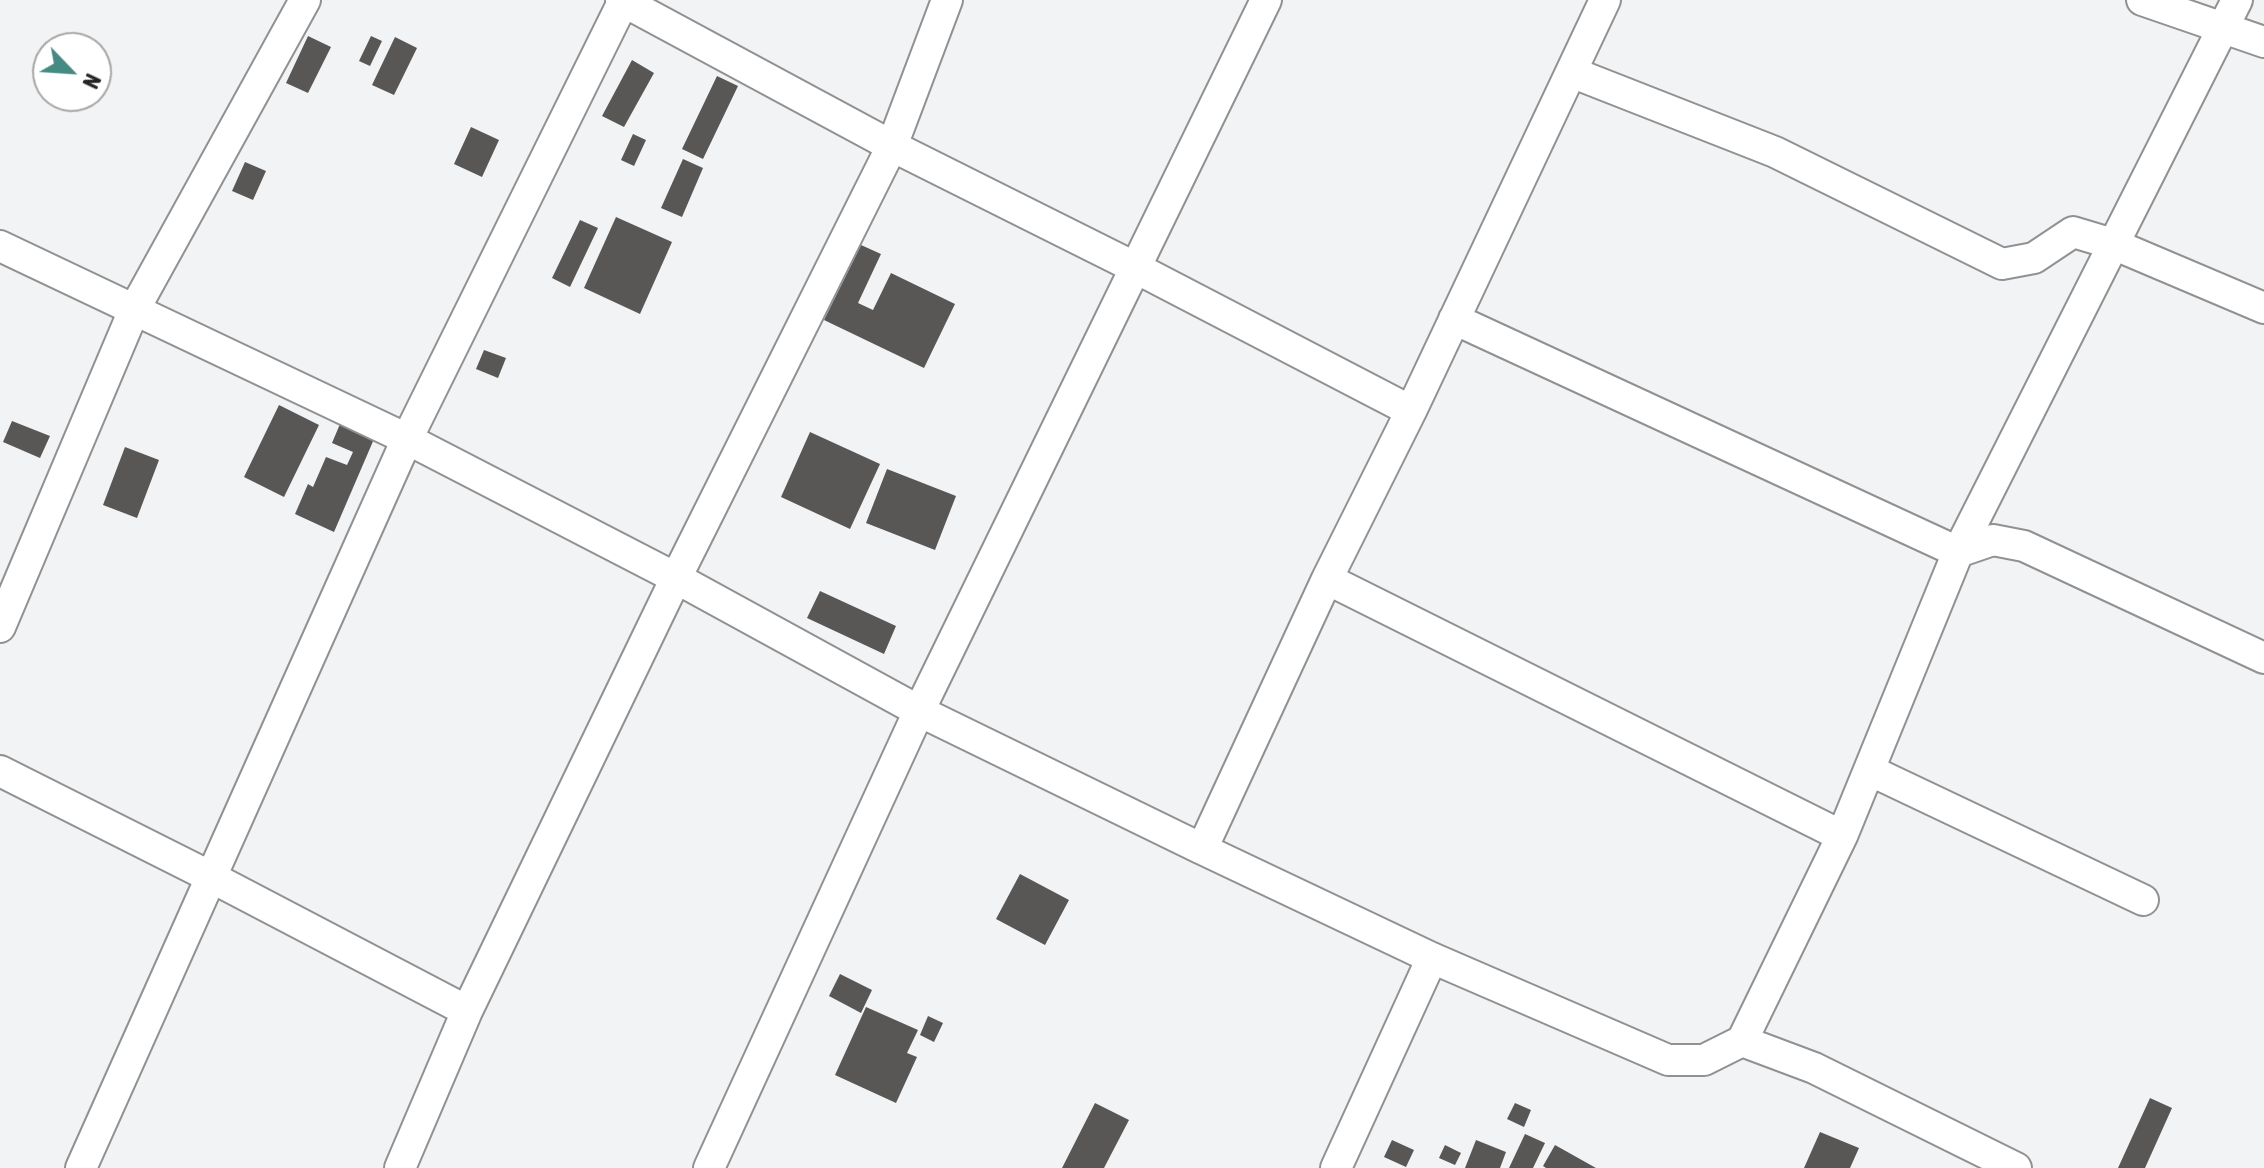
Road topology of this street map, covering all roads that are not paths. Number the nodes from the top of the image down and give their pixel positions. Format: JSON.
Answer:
{"nodes":[{"id":1,"x":305,"y":0,"type":"edge"},
{"id":2,"x":623,"y":0,"type":"edge"},
{"id":3,"x":947,"y":0,"type":"edge"},
{"id":4,"x":1266,"y":0,"type":"edge"},
{"id":5,"x":1605,"y":0,"type":"edge"},
{"id":6,"x":2142,"y":0,"type":"edge"},
{"id":7,"x":2237,"y":0,"type":"edge"},
{"id":8,"x":2223,"y":28,"type":"junction"},
{"id":9,"x":2264,"y":42,"type":"edge"},
{"id":10,"x":1571,"y":72,"type":"junction"},
{"id":11,"x":892,"y":146,"type":"junction"},
{"id":12,"x":2113,"y":244,"type":"junction"},
{"id":13,"x":0,"y":246,"type":"edge"},
{"id":14,"x":1136,"y":268,"type":"junction"},
{"id":15,"x":2264,"y":308,"type":"edge"},
{"id":16,"x":134,"y":310,"type":"junction"},
{"id":17,"x":1454,"y":319,"type":"junction"},
{"id":18,"x":1411,"y":411,"type":"junction"},
{"id":19,"x":407,"y":439,"type":"junction"},
{"id":20,"x":1958,"y":552,"type":"junction"},
{"id":21,"x":676,"y":578,"type":"junction"},
{"id":22,"x":1327,"y":579,"type":"junction"},
{"id":23,"x":0,"y":627,"type":"edge"},
{"id":24,"x":2264,"y":658,"type":"edge"},
{"id":25,"x":919,"y":711,"type":"junction"},
{"id":26,"x":1869,"y":770,"type":"junction"},
{"id":27,"x":0,"y":771,"type":"edge"},
{"id":28,"x":1842,"y":836,"type":"junction"},
{"id":29,"x":1202,"y":849,"type":"junction"},
{"id":30,"x":209,"y":876,"type":"junction"},
{"id":31,"x":2143,"y":900,"type":"dead end"},
{"id":32,"x":1432,"y":958,"type":"junction"},
{"id":33,"x":467,"y":1011,"type":"junction"},
{"id":34,"x":1742,"y":1041,"type":"junction"},
{"id":35,"x":81,"y":1168,"type":"edge"},
{"id":36,"x":400,"y":1168,"type":"edge"},
{"id":37,"x":709,"y":1168,"type":"edge"},
{"id":38,"x":1336,"y":1168,"type":"edge"},
{"id":39,"x":2016,"y":1168,"type":"edge"}],
"edges":[{"from":1,"to":16,"type":"street"},
{"from":2,"to":11,"type":"street"},
{"from":2,"to":19,"type":"street"},
{"from":3,"to":11,"type":"street"},
{"from":4,"to":14,"type":"street"},
{"from":5,"to":10,"type":"street"},
{"from":6,"to":8,"type":"street"},
{"from":7,"to":8,"type":"street"},
{"from":8,"to":9,"type":"street"},
{"from":8,"to":12,"type":"street"},
{"from":10,"to":12,"type":"street"},
{"from":10,"to":17,"type":"street"},
{"from":11,"to":14,"type":"street"},
{"from":11,"to":21,"type":"street"},
{"from":12,"to":15,"type":"street"},
{"from":12,"to":20,"type":"street"},
{"from":13,"to":16,"type":"street"},
{"from":14,"to":18,"type":"street"},
{"from":14,"to":25,"type":"street"},
{"from":16,"to":19,"type":"street"},
{"from":16,"to":23,"type":"street"},
{"from":17,"to":18,"type":"street"},
{"from":17,"to":20,"type":"street"},
{"from":18,"to":22,"type":"street"},
{"from":19,"to":21,"type":"street"},
{"from":19,"to":30,"type":"street"},
{"from":20,"to":24,"type":"street"},
{"from":20,"to":26,"type":"street"},
{"from":21,"to":25,"type":"street"},
{"from":21,"to":33,"type":"street"},
{"from":22,"to":28,"type":"street"},
{"from":22,"to":29,"type":"street"},
{"from":25,"to":29,"type":"street"},
{"from":25,"to":37,"type":"street"},
{"from":26,"to":28,"type":"street"},
{"from":26,"to":31,"type":"street"},
{"from":27,"to":30,"type":"street"},
{"from":28,"to":34,"type":"street"},
{"from":29,"to":32,"type":"street"},
{"from":30,"to":33,"type":"street"},
{"from":30,"to":35,"type":"street"},
{"from":32,"to":34,"type":"street"},
{"from":32,"to":38,"type":"street"},
{"from":33,"to":36,"type":"street"},
{"from":34,"to":39,"type":"street"}]}
